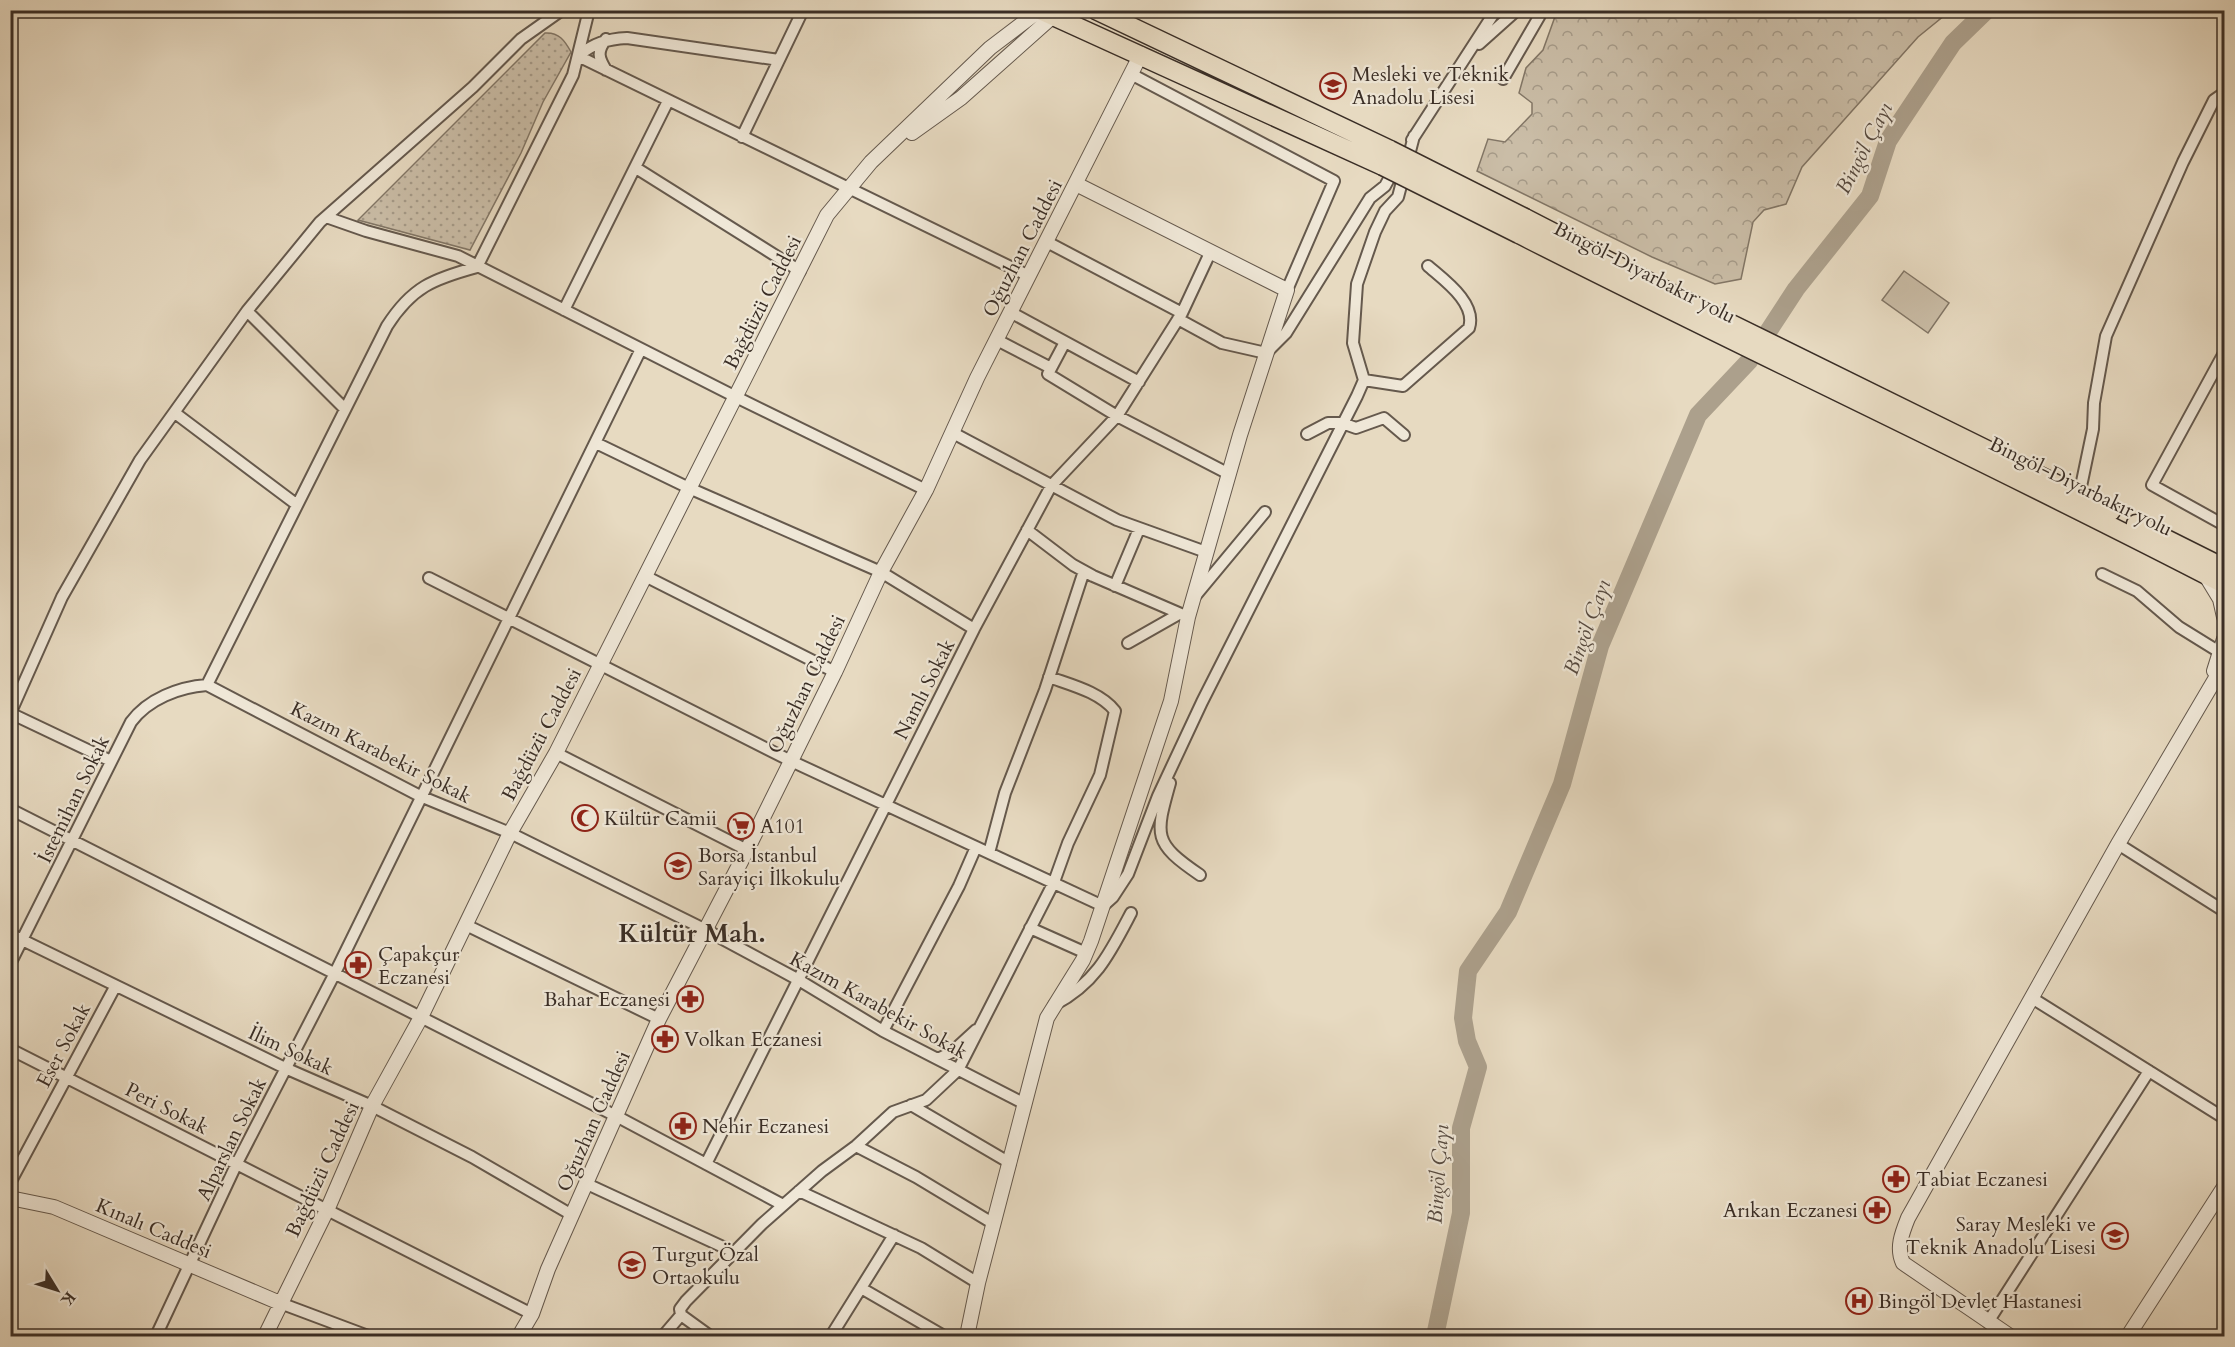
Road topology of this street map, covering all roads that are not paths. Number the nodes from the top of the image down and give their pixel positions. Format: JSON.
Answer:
{"nodes":[{"id":1,"x":562,"y":10,"type":"edge"},
{"id":2,"x":589,"y":10,"type":"edge"},
{"id":3,"x":803,"y":10,"type":"edge"},
{"id":4,"x":1096,"y":10,"type":"edge"},
{"id":5,"x":1130,"y":10,"type":"edge"},
{"id":6,"x":1496,"y":10,"type":"edge"},
{"id":7,"x":1517,"y":10,"type":"edge"},
{"id":8,"x":1543,"y":10,"type":"edge"},
{"id":9,"x":1046,"y":14,"type":"edge"},
{"id":10,"x":1075,"y":18,"type":"edge"},
{"id":11,"x":1151,"y":38,"type":"junction"},
{"id":12,"x":607,"y":39,"type":"junction"},
{"id":13,"x":1469,"y":53,"type":"junction"},
{"id":14,"x":1141,"y":54,"type":"junction"},
{"id":15,"x":578,"y":57,"type":"junction"},
{"id":16,"x":780,"y":60,"type":"junction"},
{"id":17,"x":606,"y":70,"type":"junction"},
{"id":18,"x":1131,"y":74,"type":"junction"},
{"id":19,"x":1503,"y":79,"type":"dead end"},
{"id":20,"x":2224,"y":93,"type":"edge"},
{"id":21,"x":668,"y":101,"type":"junction"},
{"id":22,"x":1414,"y":136,"type":"junction"},
{"id":23,"x":742,"y":137,"type":"junction"},
{"id":24,"x":1387,"y":158,"type":"junction"},
{"id":25,"x":636,"y":168,"type":"junction"},
{"id":26,"x":1076,"y":184,"type":"junction"},
{"id":27,"x":849,"y":190,"type":"junction"},
{"id":28,"x":326,"y":216,"type":"junction"},
{"id":29,"x":1047,"y":242,"type":"junction"},
{"id":30,"x":1210,"y":253,"type":"junction"},
{"id":31,"x":1428,"y":266,"type":"dead end"},
{"id":32,"x":477,"y":267,"type":"junction"},
{"id":33,"x":800,"y":271,"type":"junction"},
{"id":34,"x":1029,"y":276,"type":"junction"},
{"id":35,"x":1287,"y":290,"type":"junction"},
{"id":36,"x":564,"y":310,"type":"junction"},
{"id":37,"x":247,"y":311,"type":"junction"},
{"id":38,"x":1012,"y":313,"type":"junction"},
{"id":39,"x":1180,"y":316,"type":"junction"},
{"id":40,"x":997,"y":339,"type":"junction"},
{"id":41,"x":1065,"y":342,"type":"junction"},
{"id":42,"x":641,"y":349,"type":"junction"},
{"id":43,"x":1266,"y":353,"type":"junction"},
{"id":44,"x":2224,"y":353,"type":"edge"},
{"id":45,"x":1789,"y":361,"type":"junction"},
{"id":46,"x":1051,"y":368,"type":"junction"},
{"id":47,"x":1364,"y":380,"type":"junction"},
{"id":48,"x":1139,"y":382,"type":"junction"},
{"id":49,"x":736,"y":398,"type":"junction"},
{"id":50,"x":345,"y":409,"type":"junction"},
{"id":51,"x":175,"y":413,"type":"junction"},
{"id":52,"x":1117,"y":416,"type":"junction"},
{"id":53,"x":1342,"y":423,"type":"junction"},
{"id":54,"x":953,"y":434,"type":"junction"},
{"id":55,"x":1307,"y":434,"type":"dead end"},
{"id":56,"x":1404,"y":435,"type":"dead end"},
{"id":57,"x":596,"y":443,"type":"junction"},
{"id":58,"x":1229,"y":474,"type":"junction"},
{"id":59,"x":1051,"y":486,"type":"junction"},
{"id":60,"x":689,"y":488,"type":"junction"},
{"id":61,"x":926,"y":490,"type":"junction"},
{"id":62,"x":2079,"y":496,"type":"junction"},
{"id":63,"x":296,"y":504,"type":"junction"},
{"id":64,"x":1265,"y":512,"type":"dead end"},
{"id":65,"x":2224,"y":525,"type":"edge"},
{"id":66,"x":1138,"y":529,"type":"junction"},
{"id":67,"x":1028,"y":530,"type":"junction"},
{"id":68,"x":1206,"y":552,"type":"junction"},
{"id":69,"x":2224,"y":568,"type":"edge"},
{"id":70,"x":1084,"y":571,"type":"junction"},
{"id":71,"x":881,"y":572,"type":"junction"},
{"id":72,"x":2102,"y":574,"type":"dead end"},
{"id":73,"x":2205,"y":574,"type":"junction"},
{"id":74,"x":645,"y":576,"type":"junction"},
{"id":75,"x":429,"y":578,"type":"dead end"},
{"id":76,"x":2224,"y":584,"type":"edge"},
{"id":77,"x":1114,"y":586,"type":"junction"},
{"id":78,"x":1193,"y":599,"type":"junction"},
{"id":79,"x":1183,"y":616,"type":"junction"},
{"id":80,"x":2224,"y":617,"type":"edge"},
{"id":81,"x":510,"y":619,"type":"junction"},
{"id":82,"x":975,"y":629,"type":"junction"},
{"id":83,"x":2224,"y":639,"type":"edge"},
{"id":84,"x":1128,"y":643,"type":"dead end"},
{"id":85,"x":2223,"y":659,"type":"edge"},
{"id":86,"x":600,"y":665,"type":"junction"},
{"id":87,"x":835,"y":672,"type":"junction"},
{"id":88,"x":1049,"y":677,"type":"junction"},
{"id":89,"x":203,"y":685,"type":"junction"},
{"id":90,"x":11,"y":713,"type":"edge"},
{"id":91,"x":556,"y":753,"type":"junction"},
{"id":92,"x":1176,"y":760,"type":"junction"},
{"id":93,"x":111,"y":761,"type":"junction"},
{"id":94,"x":791,"y":761,"type":"junction"},
{"id":95,"x":420,"y":796,"type":"junction"},
{"id":96,"x":885,"y":806,"type":"junction"},
{"id":97,"x":10,"y":809,"type":"edge"},
{"id":98,"x":510,"y":833,"type":"junction"},
{"id":99,"x":72,"y":841,"type":"junction"},
{"id":100,"x":2118,"y":844,"type":"junction"},
{"id":101,"x":976,"y":847,"type":"junction"},
{"id":102,"x":747,"y":850,"type":"junction"},
{"id":103,"x":989,"y":853,"type":"junction"},
{"id":104,"x":1200,"y":875,"type":"dead end"},
{"id":105,"x":1054,"y":882,"type":"junction"},
{"id":106,"x":1103,"y":906,"type":"junction"},
{"id":107,"x":2224,"y":911,"type":"edge"},
{"id":108,"x":1131,"y":913,"type":"dead end"},
{"id":109,"x":466,"y":925,"type":"junction"},
{"id":110,"x":1030,"y":928,"type":"junction"},
{"id":111,"x":706,"y":930,"type":"junction"},
{"id":112,"x":10,"y":934,"type":"edge"},
{"id":113,"x":22,"y":942,"type":"junction"},
{"id":114,"x":1086,"y":953,"type":"junction"},
{"id":115,"x":10,"y":963,"type":"edge"},
{"id":116,"x":335,"y":973,"type":"junction"},
{"id":117,"x":796,"y":979,"type":"junction"},
{"id":118,"x":115,"y":987,"type":"junction"},
{"id":119,"x":2032,"y":998,"type":"junction"},
{"id":120,"x":1053,"y":1006,"type":"junction"},
{"id":121,"x":420,"y":1019,"type":"junction"},
{"id":122,"x":659,"y":1019,"type":"junction"},
{"id":123,"x":978,"y":1027,"type":"junction"},
{"id":124,"x":883,"y":1031,"type":"junction"},
{"id":125,"x":10,"y":1049,"type":"edge"},
{"id":126,"x":938,"y":1059,"type":"junction"},
{"id":127,"x":285,"y":1068,"type":"junction"},
{"id":128,"x":958,"y":1070,"type":"junction"},
{"id":129,"x":2149,"y":1071,"type":"junction"},
{"id":130,"x":66,"y":1078,"type":"junction"},
{"id":131,"x":1025,"y":1104,"type":"junction"},
{"id":132,"x":911,"y":1105,"type":"junction"},
{"id":133,"x":372,"y":1106,"type":"junction"},
{"id":134,"x":618,"y":1117,"type":"junction"},
{"id":135,"x":2224,"y":1118,"type":"edge"},
{"id":136,"x":856,"y":1146,"type":"junction"},
{"id":137,"x":237,"y":1163,"type":"junction"},
{"id":138,"x":1010,"y":1163,"type":"junction"},
{"id":139,"x":706,"y":1164,"type":"junction"},
{"id":140,"x":10,"y":1183,"type":"edge"},
{"id":141,"x":587,"y":1184,"type":"junction"},
{"id":142,"x":2224,"y":1188,"type":"edge"},
{"id":143,"x":799,"y":1191,"type":"junction"},
{"id":144,"x":10,"y":1198,"type":"edge"},
{"id":145,"x":783,"y":1205,"type":"junction"},
{"id":146,"x":328,"y":1208,"type":"junction"},
{"id":147,"x":573,"y":1215,"type":"junction"},
{"id":148,"x":994,"y":1224,"type":"junction"},
{"id":149,"x":894,"y":1235,"type":"junction"},
{"id":150,"x":734,"y":1252,"type":"junction"},
{"id":151,"x":191,"y":1266,"type":"junction"},
{"id":152,"x":978,"y":1283,"type":"junction"},
{"id":153,"x":861,"y":1288,"type":"junction"},
{"id":154,"x":280,"y":1303,"type":"junction"},
{"id":155,"x":532,"y":1314,"type":"junction"},
{"id":156,"x":681,"y":1315,"type":"junction"},
{"id":157,"x":2138,"y":1321,"type":"junction"},
{"id":158,"x":1988,"y":1322,"type":"junction"},
{"id":159,"x":156,"y":1336,"type":"edge"},
{"id":160,"x":265,"y":1336,"type":"edge"},
{"id":161,"x":368,"y":1336,"type":"edge"},
{"id":162,"x":519,"y":1336,"type":"edge"},
{"id":163,"x":663,"y":1336,"type":"edge"},
{"id":164,"x":710,"y":1336,"type":"edge"},
{"id":165,"x":831,"y":1336,"type":"edge"},
{"id":166,"x":944,"y":1336,"type":"edge"},
{"id":167,"x":967,"y":1336,"type":"edge"},
{"id":168,"x":2010,"y":1336,"type":"edge"},
{"id":169,"x":2128,"y":1336,"type":"edge"},
{"id":170,"x":2133,"y":1336,"type":"edge"}],
"edges":[{"from":1,"to":28,"type":"street"},
{"from":2,"to":15,"type":"street"},
{"from":3,"to":16,"type":"street"},
{"from":4,"to":11,"type":"main road","name":"Bingöl-Diyarbakır yolu"},
{"from":5,"to":11,"type":"main road"},
{"from":6,"to":13,"type":"street"},
{"from":7,"to":13,"type":"street"},
{"from":8,"to":19,"type":"street"},
{"from":9,"to":10,"type":"main road","name":"Bingöl-Diyarbakır yolu"},
{"from":9,"to":27,"type":"street","name":"Bağdüzü Caddesi"},
{"from":10,"to":14,"type":"main road","name":"Bingöl-Diyarbakır yolu"},
{"from":11,"to":24,"type":"main road","name":"Bingöl-Diyarbakır yolu"},
{"from":12,"to":15,"type":"street"},
{"from":12,"to":16,"type":"street"},
{"from":12,"to":17,"type":"street"},
{"from":13,"to":22,"type":"street"},
{"from":14,"to":18,"type":"street","name":"Oğuzhan Caddesi"},
{"from":14,"to":24,"type":"main road","name":"Bingöl-Diyarbakır yolu"},
{"from":15,"to":17,"type":"street"},
{"from":15,"to":32,"type":"street"},
{"from":16,"to":23,"type":"street"},
{"from":17,"to":21,"type":"street"},
{"from":18,"to":26,"type":"street","name":"Oğuzhan Caddesi"},
{"from":18,"to":35,"type":"street"},
{"from":20,"to":62,"type":"street"},
{"from":21,"to":23,"type":"street"},
{"from":21,"to":25,"type":"street"},
{"from":22,"to":43,"type":"street"},
{"from":22,"to":47,"type":"street"},
{"from":23,"to":27,"type":"street"},
{"from":24,"to":45,"type":"main road","name":"Bingöl-Diyarbakır yolu","bridge":true},
{"from":25,"to":33,"type":"street"},
{"from":25,"to":36,"type":"street"},
{"from":26,"to":29,"type":"street","name":"Oğuzhan Caddesi"},
{"from":26,"to":30,"type":"street"},
{"from":27,"to":33,"type":"street","name":"Bağdüzü Caddesi"},
{"from":27,"to":34,"type":"street"},
{"from":28,"to":32,"type":"street"},
{"from":28,"to":37,"type":"street"},
{"from":29,"to":34,"type":"street","name":"Oğuzhan Caddesi"},
{"from":29,"to":39,"type":"street"},
{"from":30,"to":35,"type":"street"},
{"from":30,"to":39,"type":"street","name":"Namlı Sokak"},
{"from":31,"to":47,"type":"street"},
{"from":32,"to":36,"type":"street"},
{"from":32,"to":50,"type":"street"},
{"from":33,"to":49,"type":"street","name":"Bağdüzü Caddesi"},
{"from":34,"to":38,"type":"street","name":"Oğuzhan Caddesi"},
{"from":35,"to":43,"type":"street"},
{"from":36,"to":42,"type":"street"},
{"from":37,"to":50,"type":"street"},
{"from":37,"to":51,"type":"street"},
{"from":38,"to":40,"type":"street","name":"Oğuzhan Caddesi"},
{"from":38,"to":41,"type":"street"},
{"from":39,"to":43,"type":"street"},
{"from":39,"to":48,"type":"street","name":"Namlı Sokak"},
{"from":40,"to":46,"type":"street"},
{"from":40,"to":54,"type":"street","name":"Oğuzhan Caddesi"},
{"from":41,"to":46,"type":"street"},
{"from":41,"to":48,"type":"street"},
{"from":42,"to":49,"type":"street"},
{"from":42,"to":57,"type":"street","name":"Alparslan Sokak"},
{"from":43,"to":58,"type":"street"},
{"from":44,"to":65,"type":"street"},
{"from":45,"to":62,"type":"main road","name":"Bingöl-Diyarbakır yolu"},
{"from":45,"to":73,"type":"main road","name":"Bingöl-Diyarbakır yolu"},
{"from":46,"to":52,"type":"street"},
{"from":47,"to":53,"type":"street"},
{"from":48,"to":52,"type":"street","name":"Namlı Sokak"},
{"from":49,"to":60,"type":"street","name":"Bağdüzü Caddesi"},
{"from":49,"to":61,"type":"street"},
{"from":50,"to":63,"type":"street"},
{"from":51,"to":63,"type":"street"},
{"from":51,"to":90,"type":"street"},
{"from":52,"to":58,"type":"street"},
{"from":52,"to":59,"type":"street","name":"Namlı Sokak"},
{"from":53,"to":55,"type":"street"},
{"from":53,"to":56,"type":"street"},
{"from":53,"to":92,"type":"street"},
{"from":54,"to":59,"type":"street"},
{"from":54,"to":61,"type":"street","name":"Oğuzhan Caddesi"},
{"from":57,"to":60,"type":"street"},
{"from":57,"to":81,"type":"street","name":"Alparslan Sokak"},
{"from":58,"to":68,"type":"street"},
{"from":59,"to":66,"type":"street"},
{"from":59,"to":67,"type":"street","name":"Namlı Sokak"},
{"from":60,"to":71,"type":"street"},
{"from":60,"to":74,"type":"street","name":"Bağdüzü Caddesi"},
{"from":61,"to":71,"type":"street","name":"Oğuzhan Caddesi"},
{"from":62,"to":69,"type":"main road","name":"Bingöl-Diyarbakır yolu"},
{"from":63,"to":89,"type":"street"},
{"from":64,"to":78,"type":"street"},
{"from":66,"to":68,"type":"street"},
{"from":66,"to":77,"type":"street"},
{"from":67,"to":70,"type":"street"},
{"from":67,"to":82,"type":"street","name":"Namlı Sokak"},
{"from":68,"to":78,"type":"street"},
{"from":70,"to":77,"type":"street"},
{"from":70,"to":88,"type":"street"},
{"from":71,"to":82,"type":"street"},
{"from":71,"to":87,"type":"street","name":"Oğuzhan Caddesi"},
{"from":72,"to":85,"type":"street"},
{"from":73,"to":76,"type":"main road","name":"Bingöl-Diyarbakır yolu"},
{"from":73,"to":80,"type":"street"},
{"from":74,"to":86,"type":"street","name":"Bağdüzü Caddesi"},
{"from":74,"to":87,"type":"street"},
{"from":75,"to":81,"type":"street"},
{"from":77,"to":79,"type":"street"},
{"from":78,"to":79,"type":"street"},
{"from":79,"to":84,"type":"street"},
{"from":79,"to":106,"type":"street"},
{"from":81,"to":86,"type":"street"},
{"from":81,"to":95,"type":"street","name":"Alparslan Sokak"},
{"from":82,"to":96,"type":"street","name":"Namlı Sokak"},
{"from":83,"to":85,"type":"street"},
{"from":85,"to":100,"type":"street"},
{"from":86,"to":91,"type":"street","name":"Bağdüzü Caddesi"},
{"from":86,"to":94,"type":"street"},
{"from":87,"to":94,"type":"street","name":"Oğuzhan Caddesi"},
{"from":88,"to":103,"type":"street"},
{"from":88,"to":105,"type":"street"},
{"from":89,"to":93,"type":"street","name":"İstemihan Sokak"},
{"from":89,"to":95,"type":"street","name":"Kazım Karabekir Sokak"},
{"from":90,"to":93,"type":"street"},
{"from":91,"to":98,"type":"street","name":"Bağdüzü Caddesi"},
{"from":91,"to":102,"type":"street"},
{"from":92,"to":104,"type":"street"},
{"from":92,"to":106,"type":"street"},
{"from":93,"to":99,"type":"street","name":"İstemihan Sokak"},
{"from":94,"to":96,"type":"street"},
{"from":94,"to":102,"type":"street","name":"Oğuzhan Caddesi"},
{"from":95,"to":98,"type":"street","name":"Kazım Karabekir Sokak"},
{"from":95,"to":116,"type":"street","name":"Alparslan Sokak"},
{"from":96,"to":101,"type":"street"},
{"from":96,"to":117,"type":"street","name":"Namlı Sokak"},
{"from":97,"to":99,"type":"street"},
{"from":98,"to":109,"type":"street","name":"Bağdüzü Caddesi"},
{"from":98,"to":111,"type":"street","name":"Kazım Karabekir Sokak"},
{"from":99,"to":113,"type":"street","name":"İstemihan Sokak"},
{"from":99,"to":116,"type":"street"},
{"from":100,"to":107,"type":"street"},
{"from":100,"to":119,"type":"street"},
{"from":101,"to":103,"type":"street"},
{"from":101,"to":124,"type":"street"},
{"from":102,"to":111,"type":"street","name":"Oğuzhan Caddesi"},
{"from":103,"to":105,"type":"street"},
{"from":105,"to":106,"type":"street"},
{"from":105,"to":110,"type":"street"},
{"from":106,"to":114,"type":"street"},
{"from":108,"to":120,"type":"street"},
{"from":109,"to":121,"type":"street","name":"Bağdüzü Caddesi"},
{"from":109,"to":122,"type":"street"},
{"from":110,"to":114,"type":"street"},
{"from":110,"to":123,"type":"street"},
{"from":111,"to":117,"type":"street","name":"Kazım Karabekir Sokak"},
{"from":111,"to":122,"type":"street","name":"Oğuzhan Caddesi"},
{"from":112,"to":113,"type":"street","name":"İlim Sokak"},
{"from":113,"to":115,"type":"street","name":"İstemihan Sokak"},
{"from":113,"to":118,"type":"street","name":"İlim Sokak"},
{"from":114,"to":120,"type":"street"},
{"from":116,"to":121,"type":"street"},
{"from":116,"to":127,"type":"street","name":"Alparslan Sokak"},
{"from":117,"to":124,"type":"street","name":"Kazım Karabekir Sokak"},
{"from":117,"to":139,"type":"street","name":"Namlı Sokak"},
{"from":118,"to":127,"type":"street","name":"İlim Sokak"},
{"from":118,"to":130,"type":"street","name":"Eser Sokak"},
{"from":119,"to":129,"type":"street"},
{"from":119,"to":158,"type":"street"},
{"from":120,"to":131,"type":"street"},
{"from":121,"to":133,"type":"street","name":"Bağdüzü Caddesi"},
{"from":121,"to":134,"type":"street"},
{"from":122,"to":134,"type":"street","name":"Oğuzhan Caddesi"},
{"from":123,"to":126,"type":"street"},
{"from":123,"to":128,"type":"street"},
{"from":124,"to":126,"type":"street","name":"Kazım Karabekir Sokak"},
{"from":125,"to":130,"type":"street","name":"Peri Sokak"},
{"from":126,"to":128,"type":"street","name":"Kazım Karabekir Sokak"},
{"from":127,"to":133,"type":"street","name":"İlim Sokak"},
{"from":127,"to":137,"type":"street","name":"Alparslan Sokak"},
{"from":128,"to":131,"type":"street","name":"Kazım Karabekir Sokak"},
{"from":128,"to":132,"type":"street"},
{"from":129,"to":135,"type":"street"},
{"from":129,"to":158,"type":"street"},
{"from":130,"to":137,"type":"street","name":"Peri Sokak"},
{"from":130,"to":140,"type":"street","name":"Eser Sokak"},
{"from":131,"to":138,"type":"street"},
{"from":132,"to":136,"type":"street"},
{"from":132,"to":138,"type":"street"},
{"from":133,"to":146,"type":"street","name":"Bağdüzü Caddesi"},
{"from":133,"to":147,"type":"street","name":"İlim Sokak"},
{"from":134,"to":139,"type":"street"},
{"from":134,"to":141,"type":"street","name":"Oğuzhan Caddesi"},
{"from":136,"to":143,"type":"street"},
{"from":136,"to":148,"type":"street"},
{"from":137,"to":146,"type":"street","name":"Peri Sokak"},
{"from":137,"to":151,"type":"street","name":"Alparslan Sokak"},
{"from":138,"to":148,"type":"street"},
{"from":139,"to":145,"type":"street"},
{"from":141,"to":147,"type":"street","name":"Oğuzhan Caddesi"},
{"from":141,"to":150,"type":"street"},
{"from":142,"to":157,"type":"street"},
{"from":143,"to":145,"type":"street"},
{"from":143,"to":149,"type":"street"},
{"from":144,"to":151,"type":"street","name":"Kınalı Caddesi"},
{"from":145,"to":150,"type":"street"},
{"from":146,"to":154,"type":"street","name":"Bağdüzü Caddesi"},
{"from":146,"to":155,"type":"street","name":"Peri Sokak"},
{"from":147,"to":155,"type":"street","name":"Oğuzhan Caddesi"},
{"from":148,"to":152,"type":"street"},
{"from":149,"to":152,"type":"street"},
{"from":149,"to":153,"type":"street"},
{"from":150,"to":156,"type":"street"},
{"from":151,"to":154,"type":"street","name":"Kınalı Caddesi"},
{"from":151,"to":159,"type":"street","name":"Alparslan Sokak"},
{"from":152,"to":167,"type":"street"},
{"from":153,"to":165,"type":"street"},
{"from":153,"to":166,"type":"street"},
{"from":154,"to":160,"type":"street","name":"Bağdüzü Caddesi"},
{"from":154,"to":161,"type":"street"},
{"from":155,"to":162,"type":"street","name":"Oğuzhan Caddesi"},
{"from":156,"to":163,"type":"street"},
{"from":156,"to":164,"type":"street"},
{"from":157,"to":169,"type":"street"},
{"from":157,"to":170,"type":"street"},
{"from":158,"to":168,"type":"street"}]}
